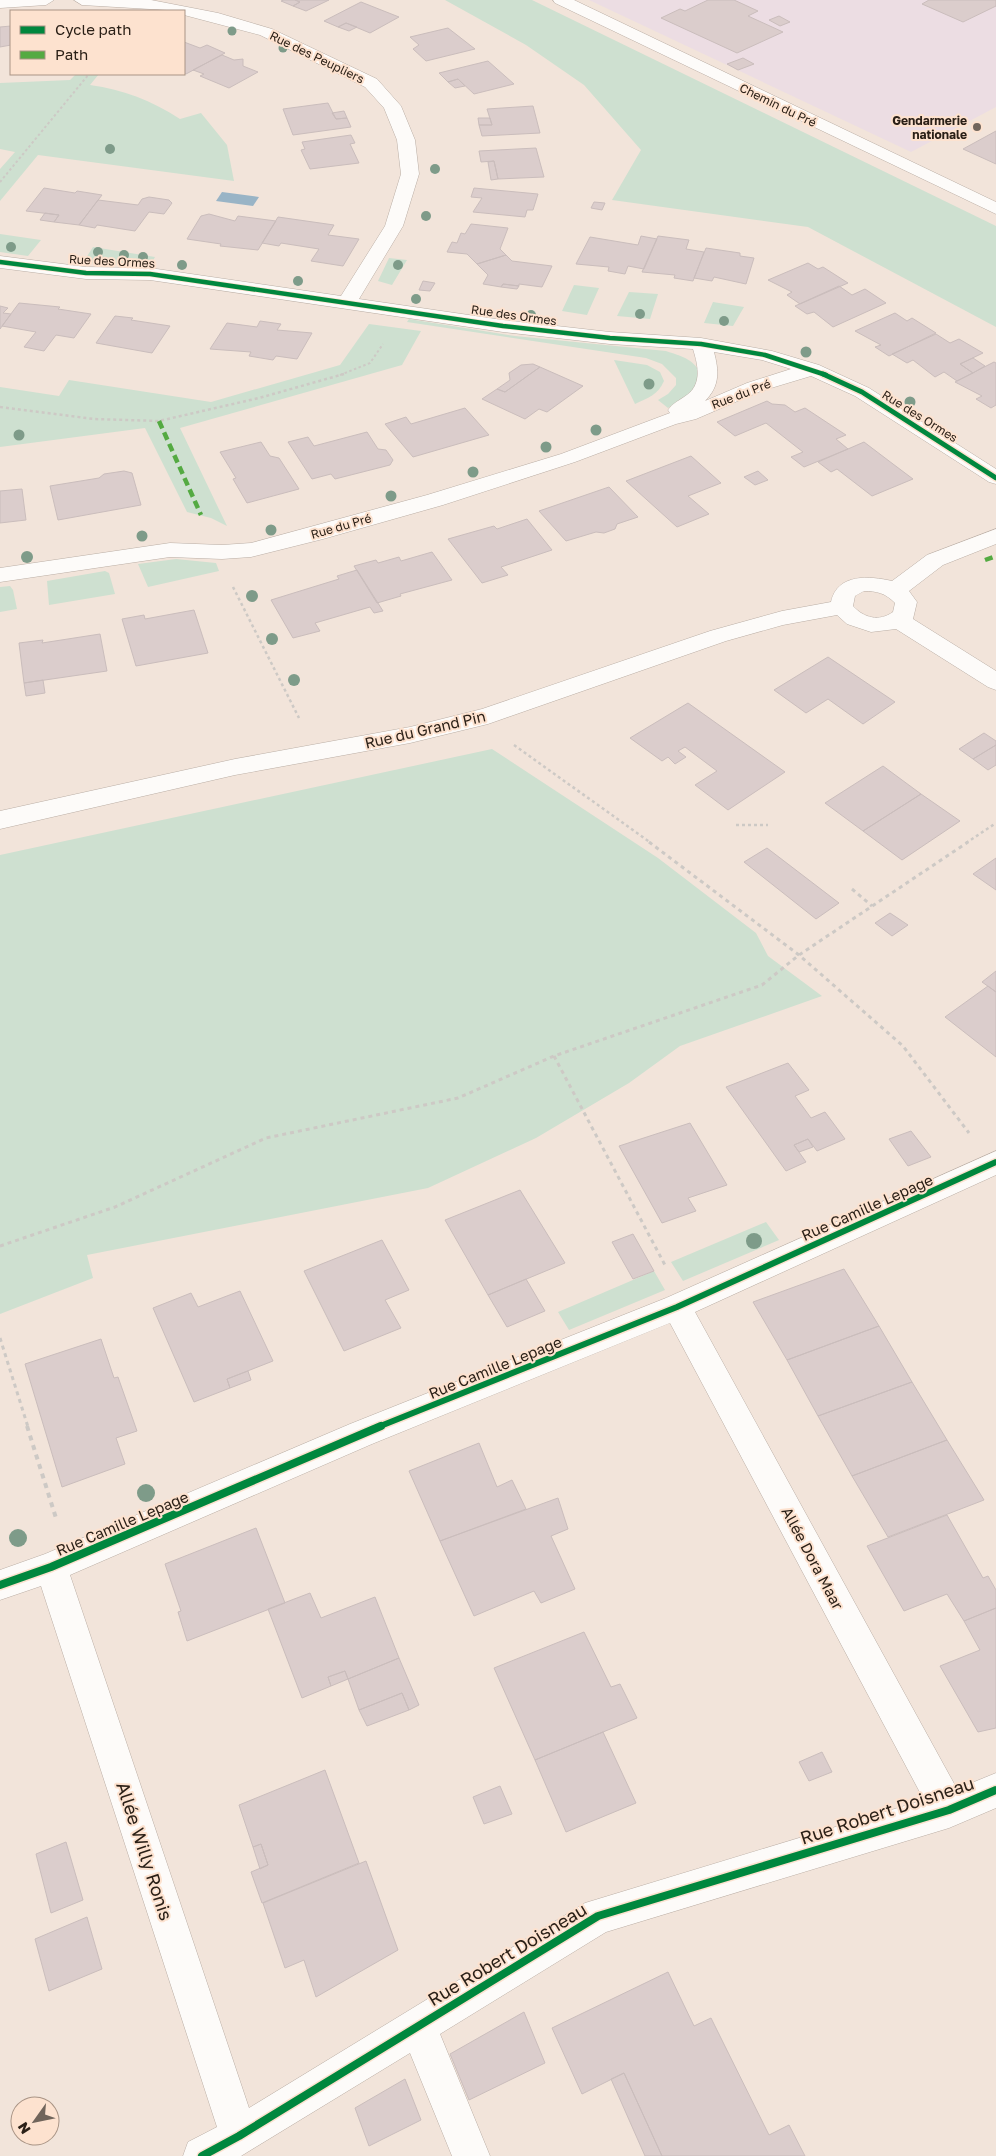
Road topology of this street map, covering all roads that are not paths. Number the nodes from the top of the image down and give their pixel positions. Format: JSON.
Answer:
{"nodes":[{"id":1,"x":46,"y":0,"type":"edge"},
{"id":2,"x":82,"y":0,"type":"edge"},
{"id":3,"x":561,"y":0,"type":"edge"},
{"id":4,"x":0,"y":3,"type":"edge"},
{"id":5,"x":183,"y":10,"type":"edge"},
{"id":6,"x":185,"y":10,"type":"edge"},
{"id":7,"x":996,"y":209,"type":"edge"},
{"id":8,"x":0,"y":262,"type":"edge"},
{"id":9,"x":347,"y":302,"type":"junction"},
{"id":10,"x":701,"y":344,"type":"junction"},
{"id":11,"x":812,"y":370,"type":"junction"},
{"id":12,"x":670,"y":419,"type":"junction"},
{"id":13,"x":996,"y":478,"type":"edge"},
{"id":14,"x":996,"y":536,"type":"edge"},
{"id":15,"x":0,"y":575,"type":"edge"},
{"id":16,"x":895,"y":590,"type":"junction"},
{"id":17,"x":842,"y":607,"type":"junction"},
{"id":18,"x":898,"y":620,"type":"junction"},
{"id":19,"x":996,"y":682,"type":"edge"},
{"id":20,"x":0,"y":820,"type":"edge"},
{"id":21,"x":994,"y":1163,"type":"edge"},
{"id":22,"x":677,"y":1307,"type":"junction"},
{"id":23,"x":51,"y":1567,"type":"junction"},
{"id":24,"x":0,"y":1585,"type":"edge"},
{"id":25,"x":996,"y":1790,"type":"edge"},
{"id":26,"x":949,"y":1810,"type":"junction"},
{"id":27,"x":418,"y":2026,"type":"junction"},
{"id":28,"x":239,"y":2136,"type":"junction"},
{"id":29,"x":202,"y":2156,"type":"edge"},
{"id":30,"x":471,"y":2156,"type":"edge"}],
"edges":[{"from":1,"to":4,"type":"street"},
{"from":2,"to":5,"type":"street","name":"Rue des Peupliers"},
{"from":3,"to":7,"type":"street","name":"Chemin du Pré"},
{"from":6,"to":9,"type":"street","name":"Rue des Peupliers"},
{"from":8,"to":9,"type":"street","name":"Rue des Ormes"},
{"from":9,"to":10,"type":"street","name":"Rue des Ormes"},
{"from":10,"to":11,"type":"street","name":"Rue des Ormes"},
{"from":10,"to":12,"type":"street","name":"Rue du Pré"},
{"from":11,"to":12,"type":"street","name":"Rue du Pré"},
{"from":11,"to":13,"type":"street","name":"Rue des Ormes"},
{"from":12,"to":15,"type":"street","name":"Rue du Pré"},
{"from":14,"to":16,"type":"street"},
{"from":16,"to":17,"type":"street"},
{"from":16,"to":18,"type":"street"},
{"from":17,"to":18,"type":"street"},
{"from":17,"to":20,"type":"street","name":"Rue du Grand Pin"},
{"from":18,"to":19,"type":"street"},
{"from":21,"to":22,"type":"street","name":"Rue Camille Lepage"},
{"from":22,"to":23,"type":"street","name":"Rue Camille Lepage"},
{"from":22,"to":26,"type":"street","name":"Allée Dora Maar"},
{"from":23,"to":24,"type":"street","name":"Rue Camille Lepage"},
{"from":23,"to":28,"type":"street","name":"Allée Willy Ronis"},
{"from":25,"to":26,"type":"street","name":"Rue Robert Doisneau"},
{"from":26,"to":27,"type":"street","name":"Rue Robert Doisneau"},
{"from":27,"to":28,"type":"street","name":"Rue Robert Doisneau"},
{"from":27,"to":30,"type":"street"},
{"from":28,"to":29,"type":"street","name":"Rue Robert Doisneau"}]}
